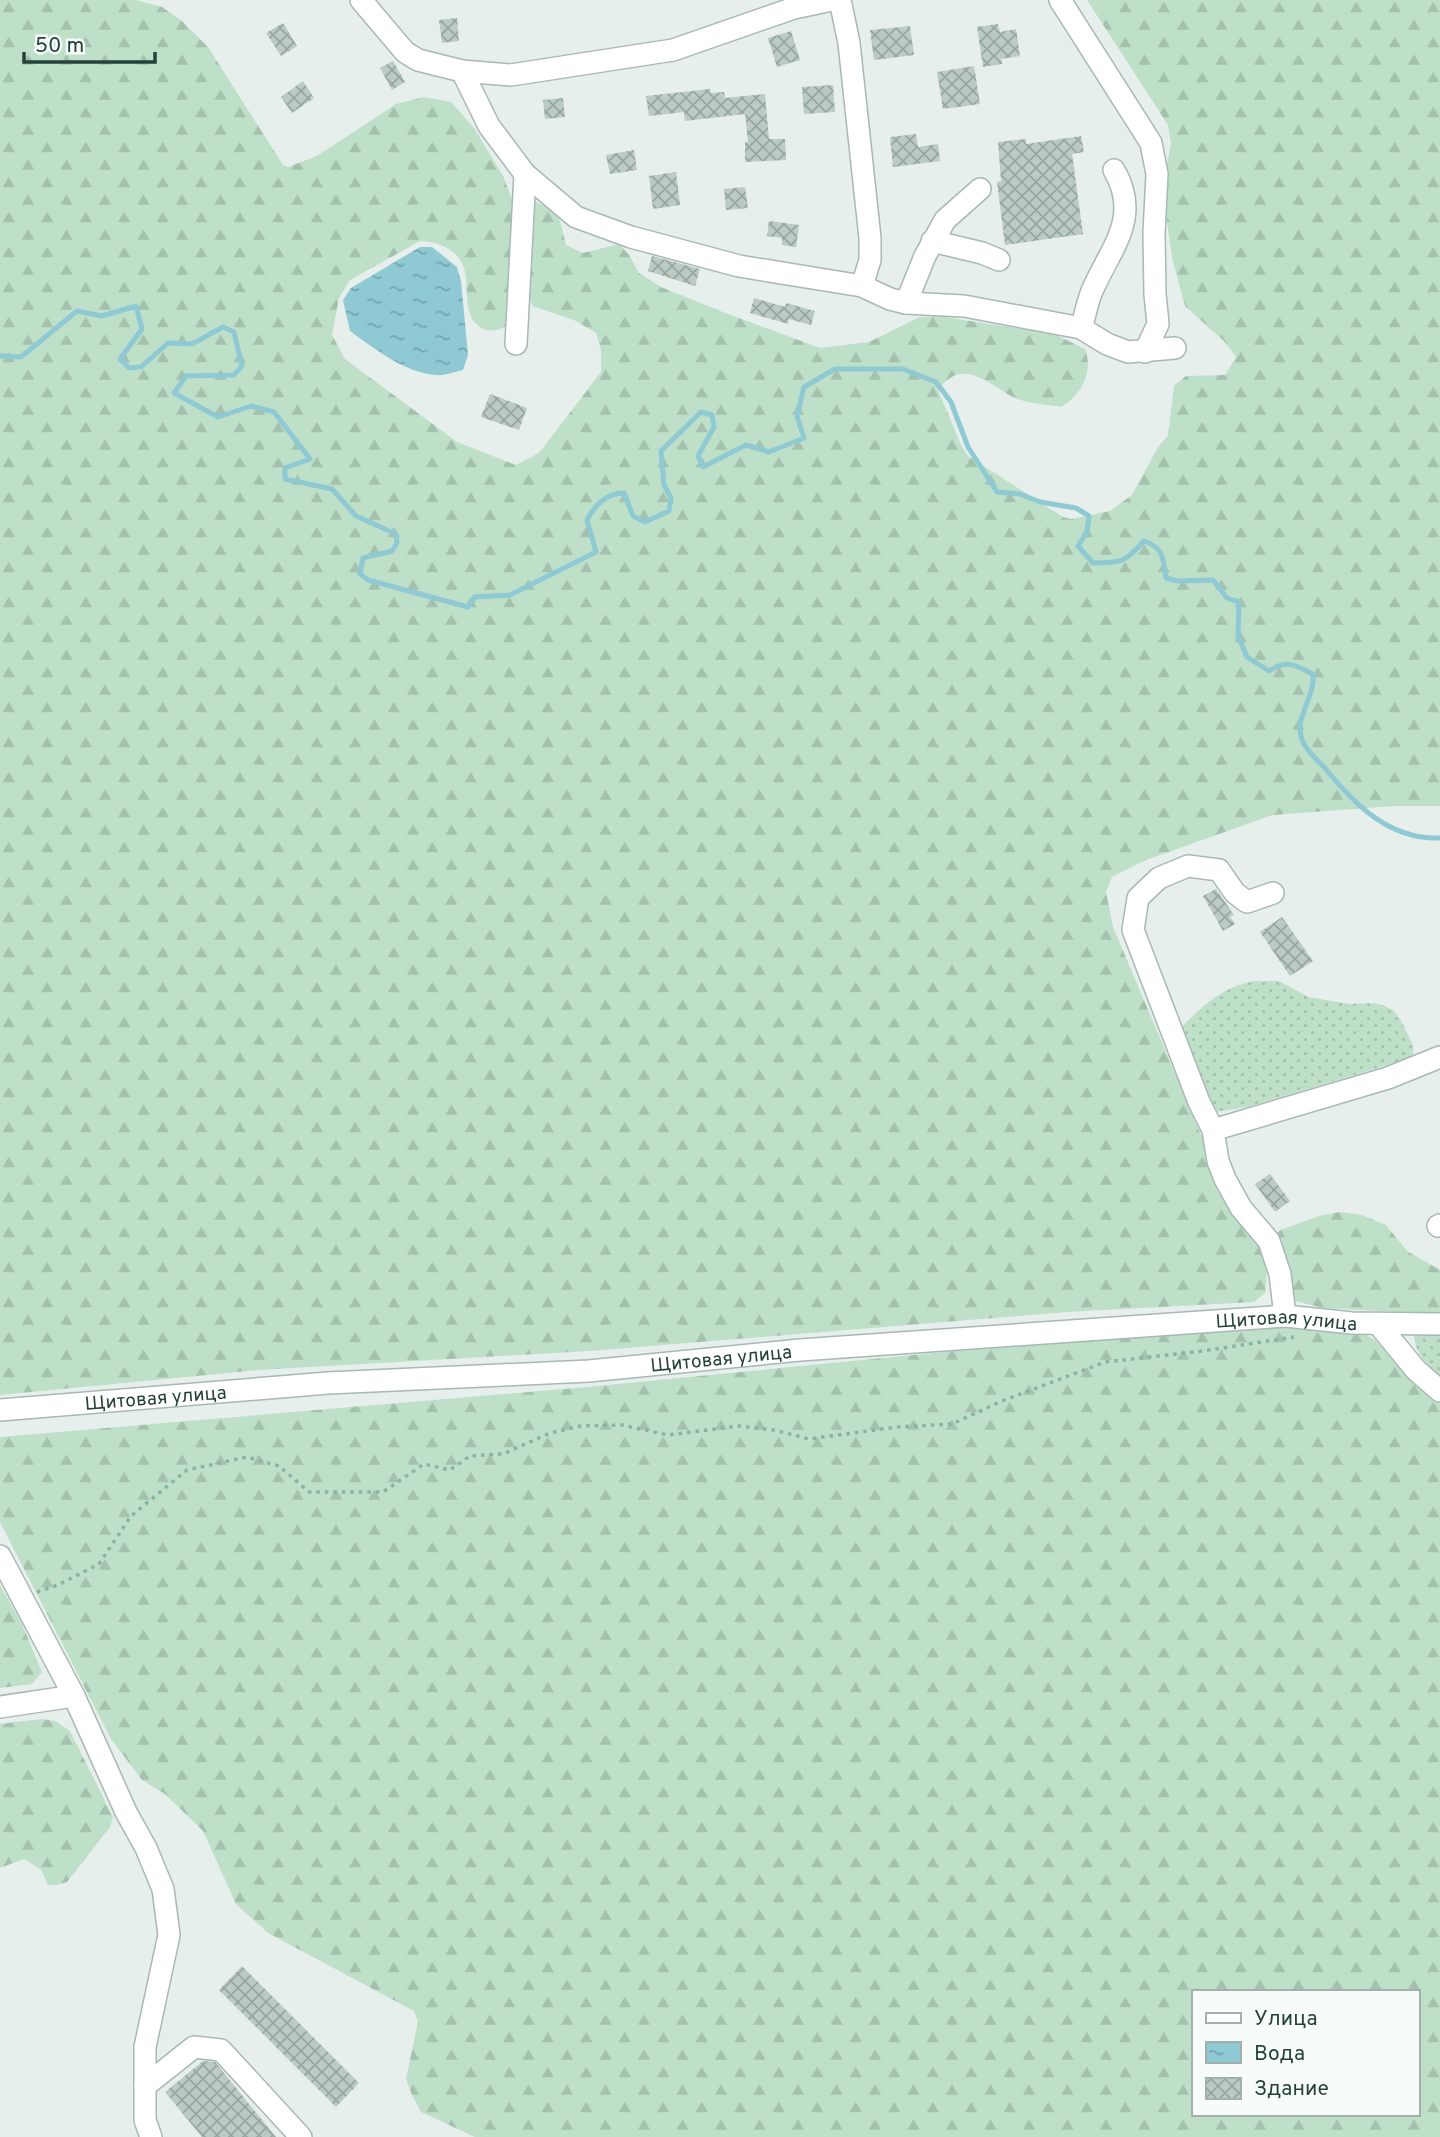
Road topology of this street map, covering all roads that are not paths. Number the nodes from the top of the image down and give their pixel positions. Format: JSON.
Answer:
{"nodes":[{"id":1,"x":361,"y":0,"type":"edge"},
{"id":2,"x":832,"y":0,"type":"edge"},
{"id":3,"x":839,"y":0,"type":"edge"},
{"id":4,"x":1060,"y":0,"type":"edge"},
{"id":5,"x":462,"y":71,"type":"junction"},
{"id":6,"x":1114,"y":170,"type":"dead end"},
{"id":7,"x":525,"y":174,"type":"junction"},
{"id":8,"x":980,"y":189,"type":"dead end"},
{"id":9,"x":932,"y":242,"type":"junction"},
{"id":10,"x":999,"y":260,"type":"dead end"},
{"id":11,"x":862,"y":286,"type":"junction"},
{"id":12,"x":906,"y":303,"type":"junction"},
{"id":13,"x":1081,"y":328,"type":"junction"},
{"id":14,"x":516,"y":344,"type":"dead end"},
{"id":15,"x":1175,"y":348,"type":"dead end"},
{"id":16,"x":1146,"y":352,"type":"junction"},
{"id":17,"x":1273,"y":894,"type":"dead end"},
{"id":18,"x":1440,"y":1057,"type":"edge"},
{"id":19,"x":1213,"y":1130,"type":"junction"},
{"id":20,"x":1284,"y":1316,"type":"junction"},
{"id":21,"x":1440,"y":1324,"type":"edge"},
{"id":22,"x":1379,"y":1325,"type":"junction"},
{"id":23,"x":1440,"y":1391,"type":"edge"},
{"id":24,"x":0,"y":1410,"type":"edge"},
{"id":25,"x":0,"y":1556,"type":"edge"},
{"id":26,"x":74,"y":1696,"type":"junction"},
{"id":27,"x":0,"y":1707,"type":"edge"},
{"id":28,"x":145,"y":2087,"type":"junction"},
{"id":29,"x":151,"y":2137,"type":"edge"},
{"id":30,"x":301,"y":2137,"type":"edge"}],
"edges":[{"from":1,"to":5,"type":"street"},
{"from":2,"to":5,"type":"street"},
{"from":3,"to":11,"type":"street"},
{"from":4,"to":16,"type":"street"},
{"from":5,"to":7,"type":"street"},
{"from":6,"to":13,"type":"street"},
{"from":7,"to":11,"type":"street"},
{"from":7,"to":14,"type":"street"},
{"from":8,"to":9,"type":"street"},
{"from":9,"to":10,"type":"street"},
{"from":9,"to":12,"type":"street"},
{"from":11,"to":12,"type":"street"},
{"from":12,"to":13,"type":"street"},
{"from":13,"to":16,"type":"street"},
{"from":15,"to":16,"type":"street"},
{"from":17,"to":19,"type":"street"},
{"from":18,"to":19,"type":"street"},
{"from":19,"to":20,"type":"street"},
{"from":20,"to":22,"type":"street","name":"Щитовая улица"},
{"from":20,"to":24,"type":"street","name":"Щитовая улица"},
{"from":21,"to":22,"type":"street","name":"Щитовая улица"},
{"from":22,"to":23,"type":"street"},
{"from":25,"to":26,"type":"street"},
{"from":26,"to":27,"type":"street"},
{"from":26,"to":28,"type":"street"},
{"from":28,"to":29,"type":"street"},
{"from":28,"to":30,"type":"street"}]}
